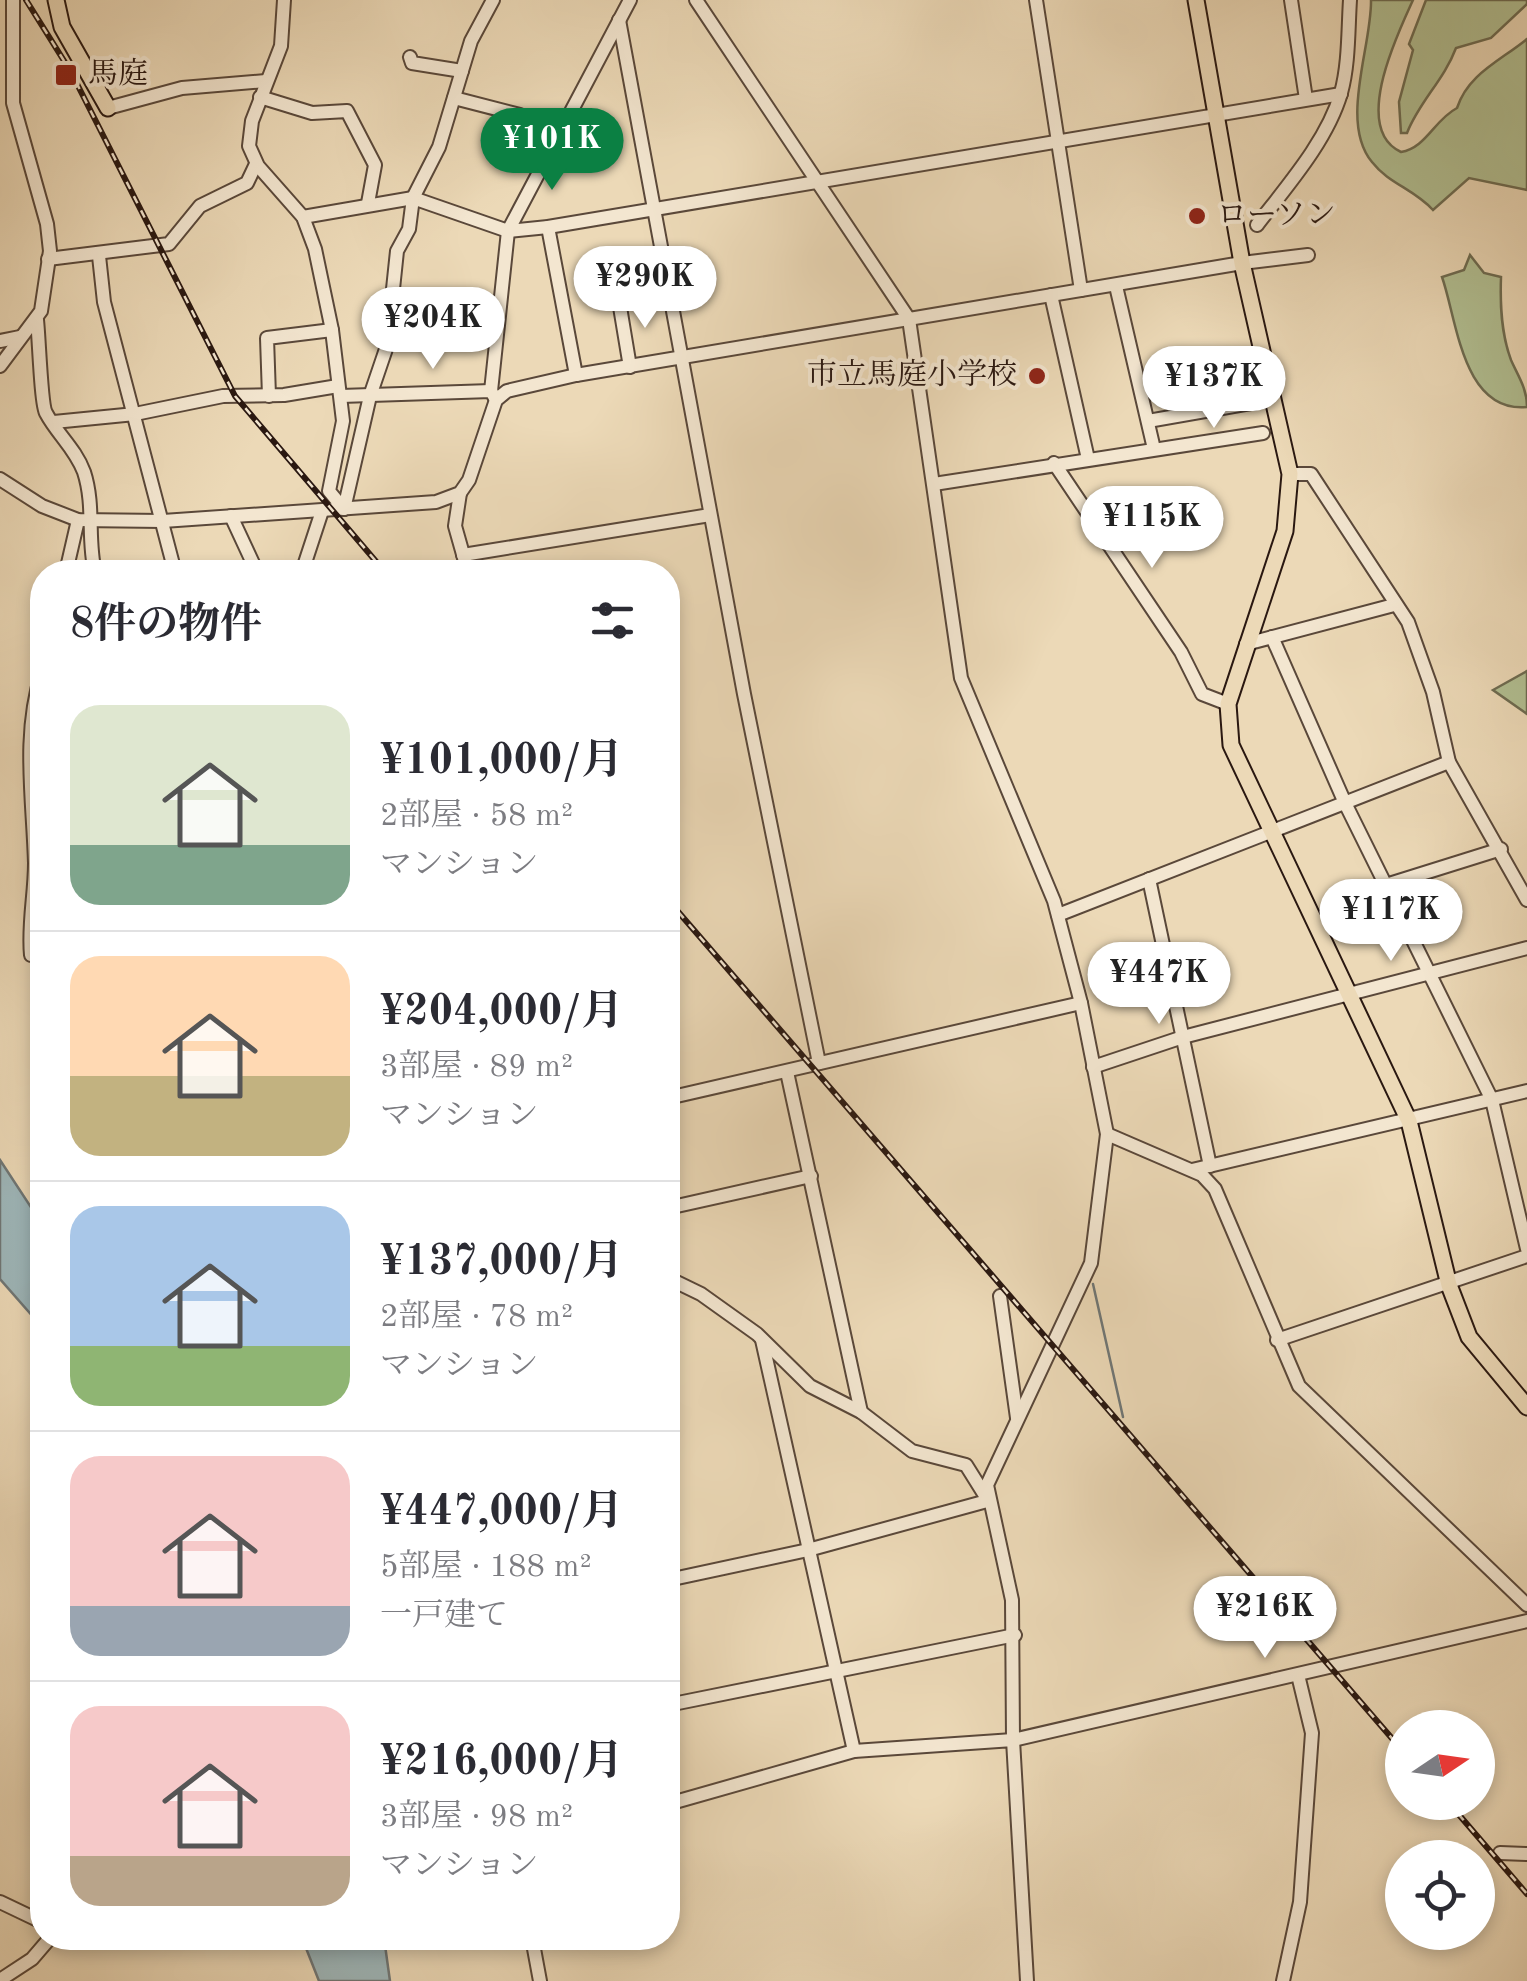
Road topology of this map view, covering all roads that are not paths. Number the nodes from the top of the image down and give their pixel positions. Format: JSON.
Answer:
{"nodes":[{"id":1,"x":13,"y":0,"type":"edge"},
{"id":2,"x":56,"y":0,"type":"edge"},
{"id":3,"x":284,"y":0,"type":"edge"},
{"id":4,"x":493,"y":0,"type":"edge"},
{"id":5,"x":630,"y":0,"type":"edge"},
{"id":6,"x":696,"y":0,"type":"edge"},
{"id":7,"x":1036,"y":0,"type":"edge"},
{"id":8,"x":1196,"y":0,"type":"edge"},
{"id":9,"x":1291,"y":0,"type":"edge"},
{"id":10,"x":1350,"y":0,"type":"edge"},
{"id":11,"x":619,"y":20,"type":"junction"},
{"id":12,"x":410,"y":57,"type":"dead end"},
{"id":13,"x":462,"y":71,"type":"junction"},
{"id":14,"x":266,"y":81,"type":"junction"},
{"id":15,"x":1340,"y":94,"type":"junction"},
{"id":16,"x":260,"y":97,"type":"junction"},
{"id":17,"x":454,"y":98,"type":"junction"},
{"id":18,"x":1306,"y":99,"type":"junction"},
{"id":19,"x":108,"y":108,"type":"joint"},
{"id":20,"x":1215,"y":112,"type":"junction"},
{"id":21,"x":520,"y":115,"type":"dead end"},
{"id":22,"x":1056,"y":138,"type":"junction"},
{"id":23,"x":256,"y":164,"type":"junction"},
{"id":24,"x":819,"y":184,"type":"junction"},
{"id":25,"x":413,"y":198,"type":"junction"},
{"id":26,"x":368,"y":203,"type":"junction"},
{"id":27,"x":655,"y":208,"type":"junction"},
{"id":28,"x":303,"y":217,"type":"junction"},
{"id":29,"x":1257,"y":225,"type":"dead end"},
{"id":30,"x":548,"y":226,"type":"junction"},
{"id":31,"x":508,"y":231,"type":"junction"},
{"id":32,"x":100,"y":256,"type":"junction"},
{"id":33,"x":1308,"y":256,"type":"dead end"},
{"id":34,"x":48,"y":259,"type":"junction"},
{"id":35,"x":1242,"y":262,"type":"junction"},
{"id":36,"x":1116,"y":286,"type":"junction"},
{"id":37,"x":1081,"y":290,"type":"junction"},
{"id":38,"x":1051,"y":295,"type":"junction"},
{"id":39,"x":619,"y":302,"type":"dead end"},
{"id":40,"x":910,"y":319,"type":"junction"},
{"id":41,"x":37,"y":320,"type":"junction"},
{"id":42,"x":332,"y":330,"type":"junction"},
{"id":43,"x":20,"y":337,"type":"junction"},
{"id":44,"x":0,"y":341,"type":"edge"},
{"id":45,"x":683,"y":358,"type":"junction"},
{"id":46,"x":0,"y":366,"type":"edge"},
{"id":47,"x":630,"y":366,"type":"junction"},
{"id":48,"x":576,"y":375,"type":"junction"},
{"id":49,"x":339,"y":391,"type":"junction"},
{"id":50,"x":269,"y":396,"type":"junction"},
{"id":51,"x":370,"y":396,"type":"junction"},
{"id":52,"x":494,"y":396,"type":"junction"},
{"id":53,"x":1274,"y":399,"type":"junction"},
{"id":54,"x":135,"y":414,"type":"junction"},
{"id":55,"x":1148,"y":421,"type":"junction"},
{"id":56,"x":54,"y":422,"type":"junction"},
{"id":57,"x":1263,"y":432,"type":"dead end"},
{"id":58,"x":1154,"y":449,"type":"junction"},
{"id":59,"x":1088,"y":458,"type":"junction"},
{"id":60,"x":1054,"y":464,"type":"junction"},
{"id":61,"x":1290,"y":474,"type":"junction"},
{"id":62,"x":0,"y":479,"type":"edge"},
{"id":63,"x":934,"y":484,"type":"junction"},
{"id":64,"x":460,"y":494,"type":"junction"},
{"id":65,"x":344,"y":509,"type":"junction"},
{"id":66,"x":322,"y":511,"type":"junction"},
{"id":67,"x":710,"y":515,"type":"junction"},
{"id":68,"x":231,"y":516,"type":"junction"},
{"id":69,"x":86,"y":520,"type":"junction"},
{"id":70,"x":163,"y":521,"type":"junction"},
{"id":71,"x":463,"y":554,"type":"junction"},
{"id":72,"x":71,"y":560,"type":"edge"},
{"id":73,"x":92,"y":560,"type":"edge"},
{"id":74,"x":172,"y":560,"type":"edge"},
{"id":75,"x":251,"y":560,"type":"edge"},
{"id":76,"x":306,"y":560,"type":"edge"},
{"id":77,"x":465,"y":560,"type":"edge"},
{"id":78,"x":1394,"y":605,"type":"junction"},
{"id":79,"x":1272,"y":637,"type":"junction"},
{"id":80,"x":1246,"y":644,"type":"junction"},
{"id":81,"x":1228,"y":704,"type":"junction"},
{"id":82,"x":30,"y":724,"type":"edge"},
{"id":83,"x":1449,"y":762,"type":"junction"},
{"id":84,"x":30,"y":794,"type":"edge"},
{"id":85,"x":1345,"y":803,"type":"junction"},
{"id":86,"x":1271,"y":834,"type":"junction"},
{"id":87,"x":1500,"y":849,"type":"junction"},
{"id":88,"x":1149,"y":880,"type":"junction"},
{"id":89,"x":1386,"y":885,"type":"junction"},
{"id":90,"x":1527,"y":900,"type":"edge"},
{"id":91,"x":1058,"y":915,"type":"junction"},
{"id":92,"x":1527,"y":948,"type":"edge"},
{"id":93,"x":1432,"y":974,"type":"junction"},
{"id":94,"x":1351,"y":997,"type":"junction"},
{"id":95,"x":1081,"y":1003,"type":"junction"},
{"id":96,"x":1183,"y":1037,"type":"junction"},
{"id":97,"x":819,"y":1063,"type":"junction"},
{"id":98,"x":1093,"y":1067,"type":"junction"},
{"id":99,"x":787,"y":1072,"type":"junction"},
{"id":100,"x":1527,"y":1091,"type":"edge"},
{"id":101,"x":680,"y":1095,"type":"edge"},
{"id":102,"x":1492,"y":1100,"type":"junction"},
{"id":103,"x":1409,"y":1120,"type":"junction"},
{"id":104,"x":1107,"y":1134,"type":"junction"},
{"id":105,"x":1210,"y":1166,"type":"junction"},
{"id":106,"x":1192,"y":1170,"type":"junction"},
{"id":107,"x":811,"y":1176,"type":"junction"},
{"id":108,"x":680,"y":1205,"type":"edge"},
{"id":109,"x":1527,"y":1253,"type":"edge"},
{"id":110,"x":680,"y":1284,"type":"edge"},
{"id":111,"x":1449,"y":1286,"type":"junction"},
{"id":112,"x":1000,"y":1296,"type":"dead end"},
{"id":113,"x":762,"y":1340,"type":"junction"},
{"id":114,"x":1277,"y":1340,"type":"junction"},
{"id":115,"x":1524,"y":1401,"type":"edge"},
{"id":116,"x":861,"y":1412,"type":"junction"},
{"id":117,"x":1017,"y":1418,"type":"junction"},
{"id":118,"x":987,"y":1499,"type":"junction"},
{"id":119,"x":808,"y":1550,"type":"junction"},
{"id":120,"x":680,"y":1577,"type":"edge"},
{"id":121,"x":1527,"y":1605,"type":"edge"},
{"id":122,"x":1527,"y":1621,"type":"edge"},
{"id":123,"x":1015,"y":1634,"type":"junction"},
{"id":124,"x":834,"y":1669,"type":"junction"},
{"id":125,"x":1298,"y":1675,"type":"junction"},
{"id":126,"x":680,"y":1703,"type":"edge"},
{"id":127,"x":1012,"y":1740,"type":"junction"},
{"id":128,"x":854,"y":1752,"type":"junction"},
{"id":129,"x":680,"y":1801,"type":"edge"},
{"id":130,"x":1500,"y":1853,"type":"dead end"},
{"id":131,"x":1527,"y":1854,"type":"edge"},
{"id":132,"x":0,"y":1902,"type":"edge"},
{"id":133,"x":30,"y":1916,"type":"edge"},
{"id":134,"x":40,"y":1950,"type":"edge"},
{"id":135,"x":534,"y":1950,"type":"edge"},
{"id":136,"x":0,"y":1980,"type":"edge"},
{"id":137,"x":540,"y":1981,"type":"edge"},
{"id":138,"x":1028,"y":1981,"type":"edge"},
{"id":139,"x":1283,"y":1981,"type":"edge"}],
"edges":[{"from":1,"to":34,"type":"street"},
{"from":2,"to":19,"type":"main road"},
{"from":3,"to":14,"type":"street"},
{"from":4,"to":13,"type":"street"},
{"from":5,"to":11,"type":"street"},
{"from":6,"to":24,"type":"street"},
{"from":7,"to":22,"type":"street"},
{"from":8,"to":20,"type":"main road"},
{"from":9,"to":18,"type":"street"},
{"from":10,"to":15,"type":"street"},
{"from":11,"to":27,"type":"street"},
{"from":11,"to":31,"type":"street"},
{"from":12,"to":13,"type":"street"},
{"from":13,"to":17,"type":"street"},
{"from":14,"to":16,"type":"street"},
{"from":14,"to":19,"type":"street"},
{"from":15,"to":18,"type":"street"},
{"from":15,"to":29,"type":"street"},
{"from":16,"to":23,"type":"street"},
{"from":16,"to":26,"type":"street"},
{"from":17,"to":21,"type":"street"},
{"from":17,"to":25,"type":"street"},
{"from":18,"to":20,"type":"street"},
{"from":20,"to":22,"type":"street"},
{"from":20,"to":35,"type":"main road"},
{"from":22,"to":24,"type":"street"},
{"from":22,"to":37,"type":"street"},
{"from":23,"to":28,"type":"street"},
{"from":23,"to":32,"type":"street"},
{"from":24,"to":27,"type":"street"},
{"from":24,"to":40,"type":"street"},
{"from":25,"to":26,"type":"street"},
{"from":25,"to":31,"type":"street"},
{"from":25,"to":51,"type":"street"},
{"from":26,"to":28,"type":"street"},
{"from":27,"to":30,"type":"street"},
{"from":27,"to":45,"type":"street"},
{"from":28,"to":42,"type":"street"},
{"from":30,"to":31,"type":"street"},
{"from":30,"to":48,"type":"street"},
{"from":31,"to":52,"type":"street"},
{"from":32,"to":34,"type":"street"},
{"from":32,"to":54,"type":"street"},
{"from":33,"to":35,"type":"street"},
{"from":34,"to":41,"type":"street"},
{"from":35,"to":36,"type":"street"},
{"from":35,"to":53,"type":"main road"},
{"from":36,"to":37,"type":"street"},
{"from":36,"to":55,"type":"street"},
{"from":37,"to":38,"type":"street"},
{"from":38,"to":40,"type":"street"},
{"from":38,"to":59,"type":"street"},
{"from":39,"to":47,"type":"street"},
{"from":40,"to":45,"type":"street"},
{"from":40,"to":63,"type":"street"},
{"from":41,"to":43,"type":"street"},
{"from":41,"to":56,"type":"street"},
{"from":42,"to":49,"type":"street"},
{"from":42,"to":50,"type":"street"},
{"from":43,"to":44,"type":"street"},
{"from":43,"to":46,"type":"street"},
{"from":45,"to":47,"type":"street"},
{"from":45,"to":67,"type":"street"},
{"from":47,"to":48,"type":"street"},
{"from":48,"to":52,"type":"street"},
{"from":49,"to":50,"type":"street"},
{"from":49,"to":51,"type":"street"},
{"from":49,"to":65,"type":"street"},
{"from":50,"to":54,"type":"street"},
{"from":51,"to":52,"type":"street"},
{"from":51,"to":65,"type":"street"},
{"from":52,"to":64,"type":"street"},
{"from":53,"to":55,"type":"street"},
{"from":53,"to":61,"type":"main road"},
{"from":54,"to":56,"type":"street"},
{"from":54,"to":70,"type":"street"},
{"from":55,"to":58,"type":"street"},
{"from":56,"to":69,"type":"street"},
{"from":57,"to":58,"type":"street"},
{"from":58,"to":59,"type":"street"},
{"from":59,"to":60,"type":"street"},
{"from":60,"to":63,"type":"street"},
{"from":60,"to":81,"type":"street"},
{"from":61,"to":78,"type":"street"},
{"from":61,"to":80,"type":"main road"},
{"from":62,"to":69,"type":"street"},
{"from":63,"to":91,"type":"street"},
{"from":64,"to":65,"type":"street"},
{"from":64,"to":71,"type":"street"},
{"from":65,"to":66,"type":"street"},
{"from":66,"to":68,"type":"street"},
{"from":66,"to":76,"type":"street"},
{"from":67,"to":71,"type":"street"},
{"from":67,"to":97,"type":"street"},
{"from":68,"to":70,"type":"street"},
{"from":68,"to":75,"type":"street"},
{"from":69,"to":70,"type":"street"},
{"from":69,"to":72,"type":"street"},
{"from":69,"to":73,"type":"street"},
{"from":70,"to":74,"type":"street"},
{"from":71,"to":77,"type":"street"},
{"from":78,"to":79,"type":"street"},
{"from":78,"to":83,"type":"street"},
{"from":79,"to":80,"type":"street"},
{"from":79,"to":85,"type":"street"},
{"from":80,"to":81,"type":"main road"},
{"from":81,"to":86,"type":"main road"},
{"from":82,"to":84,"type":"street"},
{"from":83,"to":85,"type":"street"},
{"from":83,"to":87,"type":"street"},
{"from":85,"to":86,"type":"street"},
{"from":85,"to":89,"type":"street"},
{"from":86,"to":88,"type":"street"},
{"from":86,"to":94,"type":"main road"},
{"from":87,"to":89,"type":"street"},
{"from":87,"to":90,"type":"street"},
{"from":88,"to":91,"type":"street"},
{"from":88,"to":96,"type":"street"},
{"from":89,"to":93,"type":"street"},
{"from":91,"to":95,"type":"street"},
{"from":92,"to":93,"type":"street"},
{"from":93,"to":94,"type":"street"},
{"from":93,"to":102,"type":"street"},
{"from":94,"to":96,"type":"street"},
{"from":94,"to":103,"type":"main road"},
{"from":95,"to":97,"type":"street"},
{"from":95,"to":98,"type":"street"},
{"from":96,"to":98,"type":"street"},
{"from":96,"to":105,"type":"street"},
{"from":97,"to":99,"type":"street"},
{"from":98,"to":104,"type":"street"},
{"from":99,"to":101,"type":"street"},
{"from":99,"to":107,"type":"street"},
{"from":100,"to":102,"type":"street"},
{"from":102,"to":103,"type":"street"},
{"from":102,"to":109,"type":"street"},
{"from":103,"to":105,"type":"street"},
{"from":103,"to":111,"type":"main road"},
{"from":104,"to":106,"type":"street"},
{"from":104,"to":117,"type":"street"},
{"from":105,"to":106,"type":"street"},
{"from":106,"to":114,"type":"street"},
{"from":107,"to":108,"type":"street"},
{"from":107,"to":116,"type":"street"},
{"from":109,"to":111,"type":"street"},
{"from":110,"to":113,"type":"street"},
{"from":111,"to":114,"type":"street"},
{"from":111,"to":115,"type":"main road"},
{"from":112,"to":117,"type":"street"},
{"from":113,"to":116,"type":"street"},
{"from":113,"to":119,"type":"street"},
{"from":114,"to":121,"type":"street"},
{"from":116,"to":118,"type":"street"},
{"from":117,"to":118,"type":"street"},
{"from":118,"to":119,"type":"street"},
{"from":118,"to":123,"type":"street"},
{"from":119,"to":120,"type":"street"},
{"from":119,"to":124,"type":"street"},
{"from":122,"to":125,"type":"street"},
{"from":123,"to":124,"type":"street"},
{"from":123,"to":127,"type":"street"},
{"from":124,"to":126,"type":"street"},
{"from":124,"to":128,"type":"street"},
{"from":125,"to":127,"type":"street"},
{"from":125,"to":139,"type":"street"},
{"from":127,"to":128,"type":"street"},
{"from":127,"to":138,"type":"street"},
{"from":128,"to":129,"type":"street"},
{"from":130,"to":131,"type":"street"},
{"from":132,"to":133,"type":"street"},
{"from":134,"to":136,"type":"street"},
{"from":135,"to":137,"type":"street"}]}
